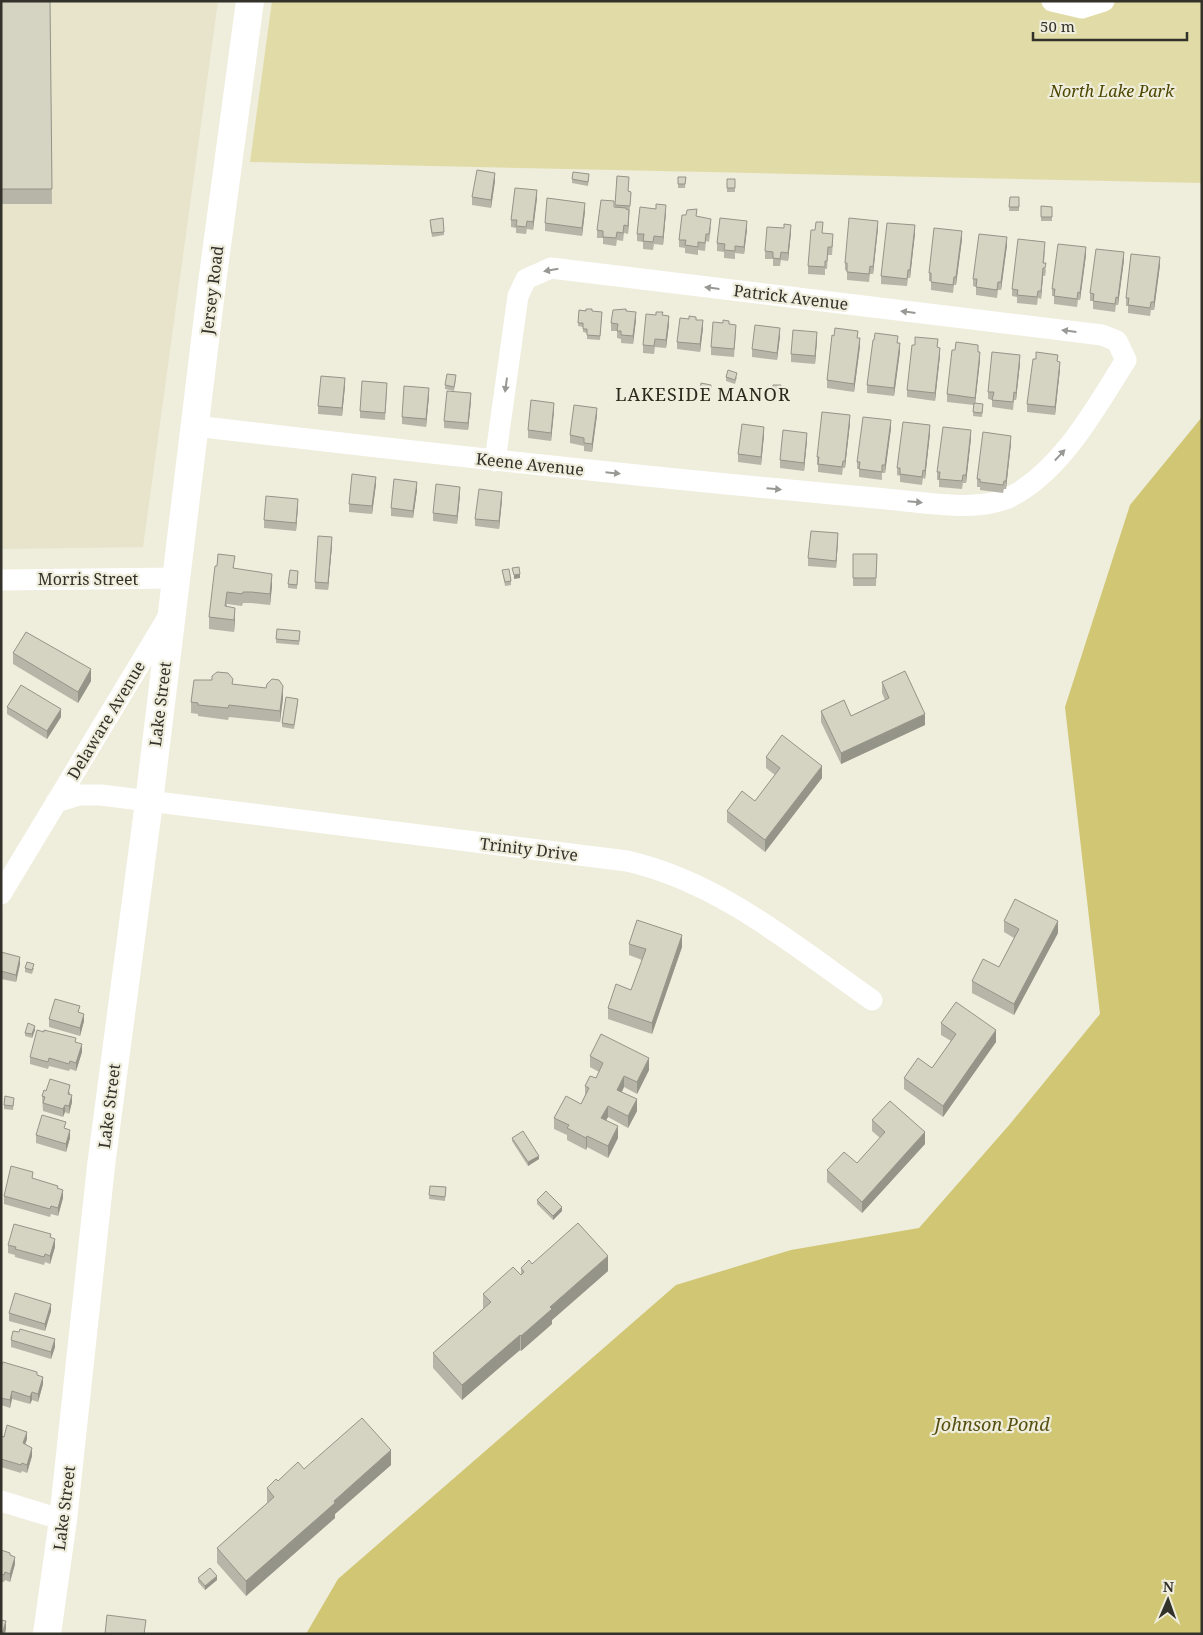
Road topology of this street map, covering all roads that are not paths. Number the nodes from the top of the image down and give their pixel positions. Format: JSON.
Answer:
{"nodes":[{"id":1,"x":250,"y":1,"type":"edge"},
{"id":2,"x":1052,"y":1,"type":"edge"},
{"id":3,"x":1104,"y":1,"type":"edge"},
{"id":4,"x":1117,"y":341,"type":"joint"},
{"id":5,"x":195,"y":426,"type":"junction"},
{"id":6,"x":494,"y":461,"type":"junction"},
{"id":7,"x":176,"y":578,"type":"junction"},
{"id":8,"x":1,"y":580,"type":"edge"},
{"id":9,"x":171,"y":612,"type":"junction"},
{"id":10,"x":56,"y":802,"type":"junction"},
{"id":11,"x":148,"y":802,"type":"junction"},
{"id":12,"x":1,"y":894,"type":"edge"},
{"id":13,"x":872,"y":1000,"type":"dead end"},
{"id":14,"x":1,"y":1501,"type":"edge"},
{"id":15,"x":63,"y":1520,"type":"junction"},
{"id":16,"x":47,"y":1634,"type":"edge"}],
"edges":[{"from":1,"to":5,"type":"street","name":"Jersey Road"},
{"from":2,"to":3,"type":"street"},
{"from":6,"to":4,"type":"street","name":"Keene Avenue","one_way":true},
{"from":4,"to":6,"type":"street","name":"Patrick Avenue","one_way":true},
{"from":5,"to":6,"type":"street","name":"Keene Avenue"},
{"from":5,"to":7,"type":"street","name":"Jersey Road"},
{"from":7,"to":8,"type":"street","name":"Morris Street"},
{"from":7,"to":9,"type":"street","name":"Lake Street"},
{"from":9,"to":10,"type":"street","name":"Delaware Avenue"},
{"from":9,"to":11,"type":"street","name":"Lake Street"},
{"from":10,"to":11,"type":"street","name":"Delaware Avenue"},
{"from":10,"to":12,"type":"street","name":"Delaware Avenue"},
{"from":11,"to":13,"type":"street","name":"Trinity Drive"},
{"from":11,"to":15,"type":"street","name":"Lake Street"},
{"from":14,"to":15,"type":"street"},
{"from":15,"to":16,"type":"street","name":"Lake Street"}]}
